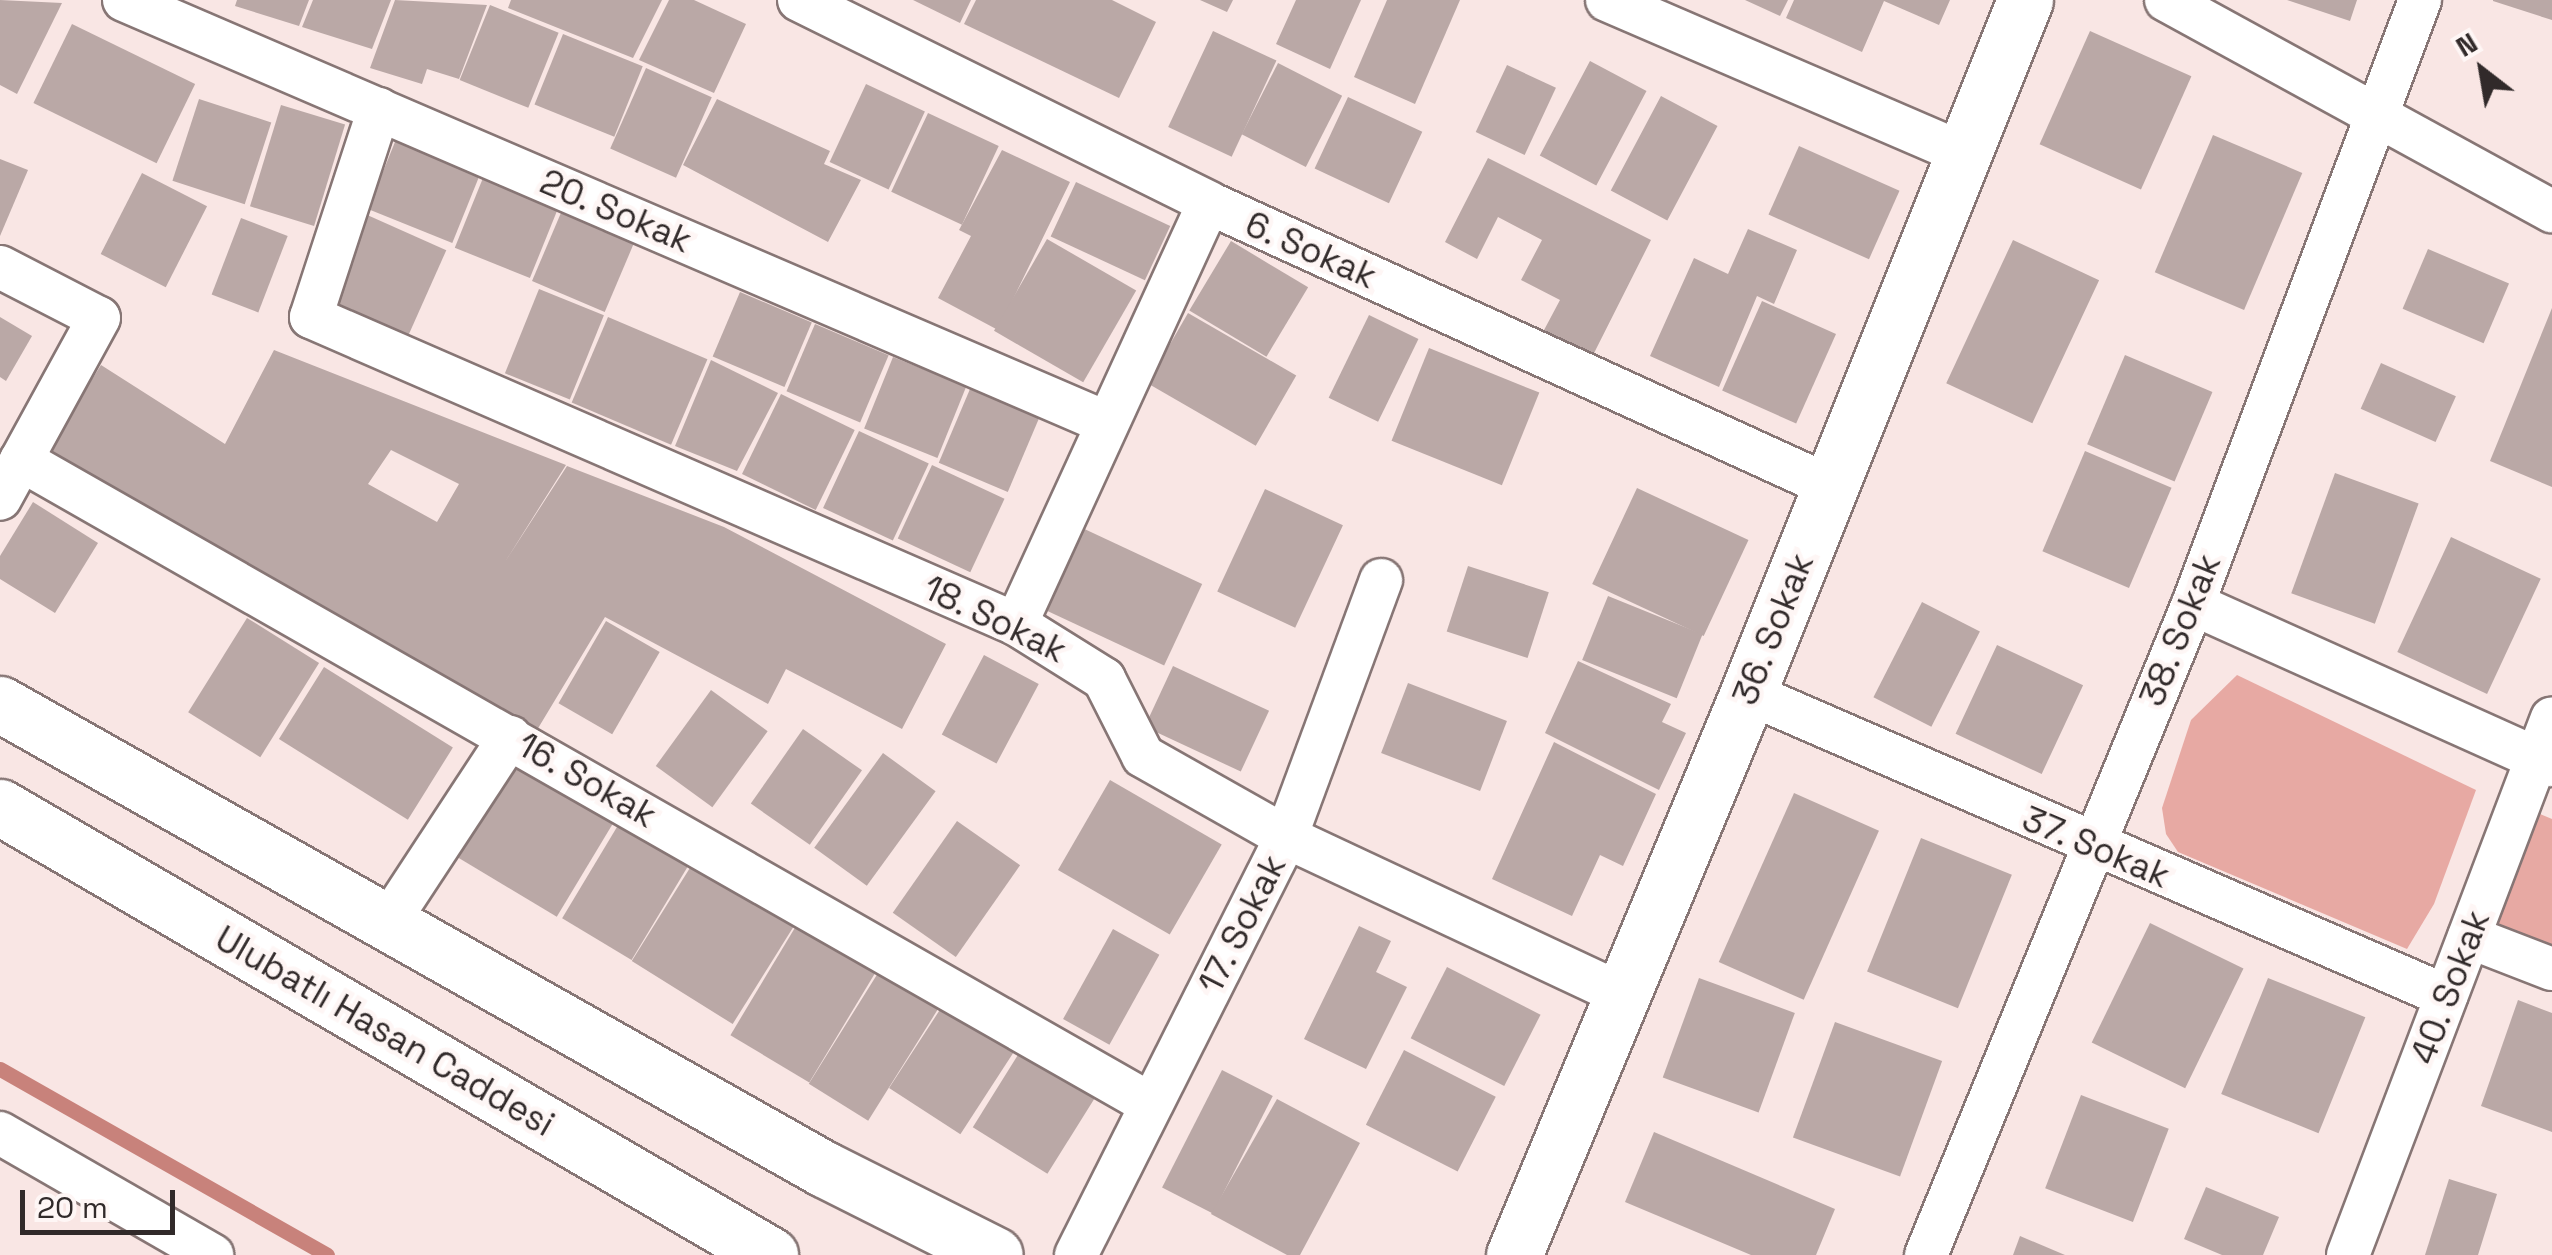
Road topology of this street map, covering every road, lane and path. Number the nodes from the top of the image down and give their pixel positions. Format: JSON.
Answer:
{"nodes":[{"id":1,"x":124,"y":0,"type":"edge"},
{"id":2,"x":799,"y":0,"type":"edge"},
{"id":3,"x":1606,"y":0,"type":"edge"},
{"id":4,"x":2024,"y":0,"type":"edge"},
{"id":5,"x":2166,"y":0,"type":"edge"},
{"id":6,"x":2420,"y":0,"type":"edge"},
{"id":7,"x":379,"y":110,"type":"junction"},
{"id":8,"x":2378,"y":115,"type":"junction"},
{"id":9,"x":1964,"y":154,"type":"junction"},
{"id":10,"x":1208,"y":203,"type":"junction"},
{"id":11,"x":2552,"y":211,"type":"edge"},
{"id":12,"x":0,"y":267,"type":"edge"},
{"id":13,"x":1107,"y":423,"type":"junction"},
{"id":14,"x":21,"y":460,"type":"junction"},
{"id":15,"x":1829,"y":486,"type":"junction"},
{"id":16,"x":0,"y":499,"type":"edge"},
{"id":17,"x":1380,"y":580,"type":"dead end"},
{"id":18,"x":2193,"y":604,"type":"junction"},
{"id":19,"x":1016,"y":624,"type":"junction"},
{"id":20,"x":1748,"y":692,"type":"junction"},
{"id":21,"x":0,"y":704,"type":"edge"},
{"id":22,"x":2552,"y":718,"type":"edge"},
{"id":23,"x":510,"y":737,"type":"junction"},
{"id":24,"x":2544,"y":761,"type":"edge"},
{"id":25,"x":0,"y":807,"type":"edge"},
{"id":26,"x":1286,"y":837,"type":"junction"},
{"id":27,"x":2091,"y":846,"type":"junction"},
{"id":28,"x":387,"y":924,"type":"junction"},
{"id":29,"x":2469,"y":937,"type":"junction"},
{"id":30,"x":2552,"y":969,"type":"edge"},
{"id":31,"x":1624,"y":996,"type":"junction"},
{"id":32,"x":2446,"y":996,"type":"junction"},
{"id":33,"x":1150,"y":1104,"type":"junction"},
{"id":34,"x":0,"y":1133,"type":"edge"},
{"id":35,"x":212,"y":1255,"type":"edge"},
{"id":36,"x":770,"y":1255,"type":"edge"},
{"id":37,"x":996,"y":1255,"type":"edge"},
{"id":38,"x":1076,"y":1255,"type":"edge"},
{"id":39,"x":1514,"y":1255,"type":"edge"},
{"id":40,"x":1926,"y":1255,"type":"edge"},
{"id":41,"x":2348,"y":1255,"type":"edge"}],
"edges":[{"from":1,"to":7,"type":"street","name":"20. Sokak"},
{"from":2,"to":10,"type":"street","name":"6. Sokak"},
{"from":3,"to":9,"type":"street"},
{"from":4,"to":9,"type":"main road","name":"36. Sokak"},
{"from":5,"to":8,"type":"street"},
{"from":6,"to":8,"type":"street","name":"38. Sokak"},
{"from":7,"to":13,"type":"street","name":"20. Sokak"},
{"from":7,"to":19,"type":"street","name":"18. Sokak"},
{"from":8,"to":11,"type":"street"},
{"from":8,"to":18,"type":"street","name":"38. Sokak"},
{"from":9,"to":15,"type":"main road","name":"36. Sokak"},
{"from":10,"to":13,"type":"street"},
{"from":10,"to":15,"type":"street","name":"6. Sokak"},
{"from":12,"to":14,"type":"street"},
{"from":13,"to":19,"type":"street"},
{"from":14,"to":16,"type":"street"},
{"from":14,"to":23,"type":"street","name":"16. Sokak"},
{"from":15,"to":20,"type":"main road","name":"36. Sokak"},
{"from":17,"to":26,"type":"street","name":"17. Sokak"},
{"from":18,"to":24,"type":"street"},
{"from":18,"to":27,"type":"street","name":"38. Sokak"},
{"from":19,"to":26,"type":"street","name":"18. Sokak"},
{"from":20,"to":27,"type":"street","name":"37. Sokak"},
{"from":20,"to":31,"type":"main road","name":"36. Sokak"},
{"from":21,"to":28,"type":"main road"},
{"from":22,"to":24,"type":"street","name":"40. Sokak"},
{"from":23,"to":28,"type":"street"},
{"from":23,"to":33,"type":"street","name":"16. Sokak"},
{"from":24,"to":29,"type":"street","name":"40. Sokak"},
{"from":25,"to":36,"type":"main road","name":"Ulubatlı Hasan Caddesi"},
{"from":26,"to":31,"type":"street","name":"18. Sokak"},
{"from":26,"to":33,"type":"street","name":"17. Sokak"},
{"from":27,"to":32,"type":"street","name":"37. Sokak"},
{"from":27,"to":40,"type":"street","name":"38. Sokak"},
{"from":28,"to":37,"type":"main road"},
{"from":29,"to":30,"type":"street"},
{"from":29,"to":32,"type":"street","name":"40. Sokak"},
{"from":31,"to":39,"type":"main road","name":"36. Sokak"},
{"from":32,"to":41,"type":"street","name":"40. Sokak"},
{"from":33,"to":38,"type":"street","name":"17. Sokak"},
{"from":34,"to":35,"type":"street"}]}
